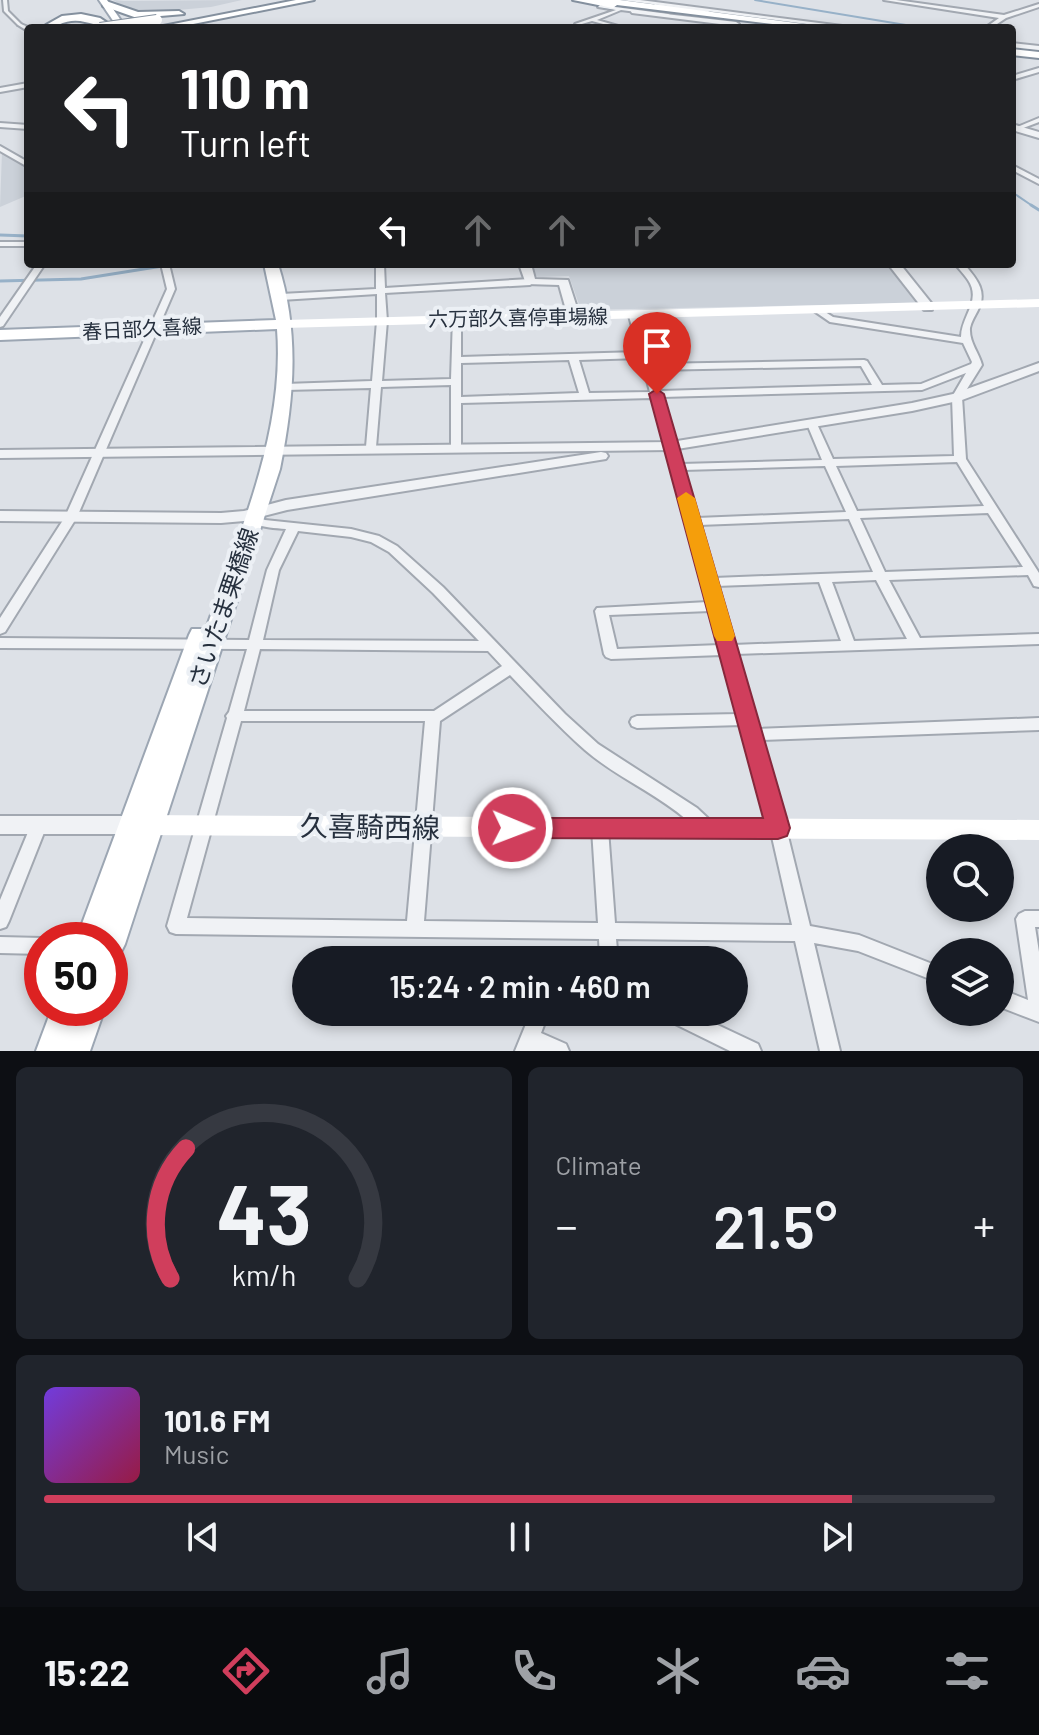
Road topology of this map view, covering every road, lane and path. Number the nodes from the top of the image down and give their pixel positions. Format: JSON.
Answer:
{"nodes":[{"id":1,"x":5,"y":0,"type":"edge"},
{"id":2,"x":280,"y":0,"type":"edge"},
{"id":3,"x":310,"y":0,"type":"edge"},
{"id":4,"x":565,"y":0,"type":"edge"},
{"id":5,"x":577,"y":0,"type":"edge"},
{"id":6,"x":624,"y":0,"type":"edge"},
{"id":7,"x":632,"y":0,"type":"edge"},
{"id":8,"x":886,"y":0,"type":"edge"},
{"id":9,"x":97,"y":3,"type":"edge"},
{"id":10,"x":607,"y":5,"type":"edge"},
{"id":11,"x":1039,"y":5,"type":"edge"},
{"id":12,"x":232,"y":8,"type":"junction"},
{"id":13,"x":1004,"y":17,"type":"junction"},
{"id":14,"x":593,"y":20,"type":"junction"},
{"id":15,"x":158,"y":23,"type":"edge"},
{"id":16,"x":20,"y":24,"type":"joint"},
{"id":17,"x":45,"y":24,"type":"edge"},
{"id":18,"x":52,"y":24,"type":"edge"},
{"id":19,"x":106,"y":24,"type":"edge"},
{"id":20,"x":110,"y":24,"type":"edge"},
{"id":21,"x":118,"y":24,"type":"edge"},
{"id":22,"x":580,"y":24,"type":"edge"},
{"id":23,"x":606,"y":24,"type":"edge"},
{"id":24,"x":736,"y":24,"type":"edge"},
{"id":25,"x":766,"y":24,"type":"edge"},
{"id":26,"x":790,"y":24,"type":"edge"},
{"id":27,"x":822,"y":24,"type":"edge"},
{"id":28,"x":994,"y":24,"type":"edge"},
{"id":29,"x":24,"y":26,"type":"edge"},
{"id":30,"x":1016,"y":50,"type":"edge"},
{"id":31,"x":1039,"y":53,"type":"edge"},
{"id":32,"x":1039,"y":70,"type":"edge"},
{"id":33,"x":1016,"y":77,"type":"edge"},
{"id":34,"x":24,"y":86,"type":"edge"},
{"id":35,"x":0,"y":90,"type":"edge"},
{"id":36,"x":1039,"y":120,"type":"edge"},
{"id":37,"x":0,"y":125,"type":"edge"},
{"id":38,"x":24,"y":127,"type":"edge"},
{"id":39,"x":1016,"y":128,"type":"edge"},
{"id":40,"x":1016,"y":128,"type":"edge"},
{"id":41,"x":1039,"y":135,"type":"edge"},
{"id":42,"x":0,"y":148,"type":"edge"},
{"id":43,"x":24,"y":163,"type":"edge"},
{"id":44,"x":1016,"y":169,"type":"edge"},
{"id":45,"x":1039,"y":182,"type":"edge"},
{"id":46,"x":0,"y":244,"type":"edge"},
{"id":47,"x":24,"y":244,"type":"edge"},
{"id":48,"x":38,"y":268,"type":"edge"},
{"id":49,"x":166,"y":268,"type":"edge"},
{"id":50,"x":262,"y":268,"type":"edge"},
{"id":51,"x":272,"y":268,"type":"edge"},
{"id":52,"x":380,"y":268,"type":"edge"},
{"id":53,"x":526,"y":268,"type":"edge"},
{"id":54,"x":897,"y":268,"type":"edge"},
{"id":55,"x":963,"y":268,"type":"edge"},
{"id":56,"x":530,"y":282,"type":"junction"},
{"id":57,"x":382,"y":292,"type":"junction"},
{"id":58,"x":281,"y":297,"type":"junction"},
{"id":59,"x":1039,"y":303,"type":"edge"},
{"id":60,"x":977,"y":306,"type":"junction"},
{"id":61,"x":928,"y":307,"type":"junction"},
{"id":62,"x":819,"y":311,"type":"junction"},
{"id":63,"x":634,"y":316,"type":"junction"},
{"id":64,"x":574,"y":317,"type":"junction"},
{"id":65,"x":456,"y":319,"type":"junction"},
{"id":66,"x":382,"y":321,"type":"junction"},
{"id":67,"x":0,"y":324,"type":"edge"},
{"id":68,"x":279,"y":324,"type":"junction"},
{"id":69,"x":154,"y":331,"type":"junction"},
{"id":70,"x":0,"y":335,"type":"edge"},
{"id":71,"x":966,"y":341,"type":"junction"},
{"id":72,"x":573,"y":357,"type":"junction"},
{"id":73,"x":456,"y":360,"type":"junction"},
{"id":74,"x":647,"y":361,"type":"junction"},
{"id":75,"x":788,"y":364,"type":"junction"},
{"id":76,"x":977,"y":365,"type":"junction"},
{"id":77,"x":1039,"y":367,"type":"edge"},
{"id":78,"x":456,"y":382,"type":"junction"},
{"id":79,"x":377,"y":384,"type":"junction"},
{"id":80,"x":285,"y":387,"type":"junction"},
{"id":81,"x":879,"y":388,"type":"junction"},
{"id":82,"x":800,"y":390,"type":"junction"},
{"id":83,"x":657,"y":394,"type":"junction"},
{"id":84,"x":585,"y":396,"type":"junction"},
{"id":85,"x":957,"y":397,"type":"junction"},
{"id":86,"x":456,"y":400,"type":"junction"},
{"id":87,"x":812,"y":424,"type":"junction"},
{"id":88,"x":671,"y":446,"type":"junction"},
{"id":89,"x":371,"y":447,"type":"junction"},
{"id":90,"x":456,"y":447,"type":"junction"},
{"id":91,"x":629,"y":448,"type":"junction"},
{"id":92,"x":270,"y":449,"type":"junction"},
{"id":93,"x":101,"y":451,"type":"junction"},
{"id":94,"x":0,"y":454,"type":"edge"},
{"id":95,"x":960,"y":459,"type":"junction"},
{"id":96,"x":830,"y":464,"type":"junction"},
{"id":97,"x":677,"y":467,"type":"junction"},
{"id":98,"x":993,"y":509,"type":"junction"},
{"id":99,"x":0,"y":516,"type":"edge"},
{"id":100,"x":252,"y":516,"type":"junction"},
{"id":101,"x":71,"y":517,"type":"junction"},
{"id":102,"x":855,"y":517,"type":"junction"},
{"id":103,"x":693,"y":522,"type":"junction"},
{"id":104,"x":294,"y":526,"type":"junction"},
{"id":105,"x":881,"y":577,"type":"junction"},
{"id":106,"x":1035,"y":577,"type":"edge"},
{"id":107,"x":824,"y":579,"type":"junction"},
{"id":108,"x":709,"y":582,"type":"junction"},
{"id":109,"x":716,"y":606,"type":"junction"},
{"id":110,"x":0,"y":629,"type":"edge"},
{"id":111,"x":1039,"y":639,"type":"edge"},
{"id":112,"x":915,"y":642,"type":"junction"},
{"id":113,"x":0,"y":643,"type":"edge"},
{"id":114,"x":204,"y":643,"type":"junction"},
{"id":115,"x":255,"y":644,"type":"junction"},
{"id":116,"x":849,"y":645,"type":"junction"},
{"id":117,"x":488,"y":646,"type":"junction"},
{"id":118,"x":729,"y":650,"type":"junction"},
{"id":119,"x":510,"y":668,"type":"junction"},
{"id":120,"x":233,"y":716,"type":"junction"},
{"id":121,"x":433,"y":716,"type":"junction"},
{"id":122,"x":637,"y":722,"type":"dead end"},
{"id":123,"x":1039,"y":724,"type":"edge"},
{"id":124,"x":750,"y":727,"type":"junction"},
{"id":125,"x":0,"y":825,"type":"edge"},
{"id":126,"x":39,"y":825,"type":"junction"},
{"id":127,"x":142,"y":825,"type":"junction"},
{"id":128,"x":205,"y":825,"type":"junction"},
{"id":129,"x":423,"y":827,"type":"junction"},
{"id":130,"x":778,"y":828,"type":"junction"},
{"id":131,"x":600,"y":829,"type":"junction"},
{"id":132,"x":709,"y":830,"type":"junction"},
{"id":133,"x":1039,"y":830,"type":"edge"},
{"id":134,"x":1039,"y":919,"type":"edge"},
{"id":135,"x":0,"y":921,"type":"edge"},
{"id":136,"x":99,"y":922,"type":"edge"},
{"id":137,"x":116,"y":922,"type":"edge"},
{"id":138,"x":415,"y":929,"type":"junction"},
{"id":139,"x":606,"y":931,"type":"junction"},
{"id":140,"x":802,"y":933,"type":"junction"},
{"id":141,"x":0,"y":945,"type":"edge"},
{"id":142,"x":24,"y":946,"type":"edge"},
{"id":143,"x":608,"y":946,"type":"edge"},
{"id":144,"x":926,"y":969,"type":"edge"},
{"id":145,"x":1014,"y":1003,"type":"edge"},
{"id":146,"x":1039,"y":1012,"type":"edge"},
{"id":147,"x":61,"y":1026,"type":"edge"},
{"id":148,"x":83,"y":1026,"type":"edge"},
{"id":149,"x":699,"y":1026,"type":"edge"},
{"id":150,"x":528,"y":1044,"type":"edge"},
{"id":151,"x":52,"y":1051,"type":"edge"},
{"id":152,"x":74,"y":1051,"type":"edge"},
{"id":153,"x":559,"y":1051,"type":"edge"},
{"id":154,"x":751,"y":1051,"type":"edge"},
{"id":155,"x":830,"y":1051,"type":"edge"}],
"edges":[{"from":1,"to":16,"type":"street"},
{"from":2,"to":12,"type":"highway"},
{"from":3,"to":15,"type":"highway"},
{"from":4,"to":10,"type":"highway"},
{"from":5,"to":10,"type":"highway"},
{"from":6,"to":7,"type":"street"},
{"from":7,"to":27,"type":"street"},
{"from":8,"to":13,"type":"street"},
{"from":9,"to":12,"type":"highway"},
{"from":9,"to":17,"type":"highway"},
{"from":9,"to":20,"type":"main road"},
{"from":9,"to":21,"type":"main road"},
{"from":10,"to":14,"type":"street"},
{"from":10,"to":24,"type":"street"},
{"from":10,"to":25,"type":"highway"},
{"from":10,"to":26,"type":"highway"},
{"from":11,"to":13,"type":"street"},
{"from":12,"to":15,"type":"highway"},
{"from":13,"to":28,"type":"street"},
{"from":14,"to":22,"type":"street"},
{"from":14,"to":23,"type":"street"},
{"from":16,"to":29,"type":"street"},
{"from":18,"to":19,"type":"highway"},
{"from":30,"to":31,"type":"highway"},
{"from":32,"to":33,"type":"street"},
{"from":34,"to":35,"type":"street"},
{"from":36,"to":39,"type":"street"},
{"from":37,"to":38,"type":"street"},
{"from":40,"to":41,"type":"street"},
{"from":42,"to":43,"type":"street"},
{"from":44,"to":45,"type":"street"},
{"from":46,"to":47,"type":"street"},
{"from":48,"to":67,"type":"street"},
{"from":49,"to":69,"type":"street"},
{"from":50,"to":68,"type":"main road","name":"さいたま栗橋線"},
{"from":51,"to":58,"type":"main road","name":"さいたま栗橋線"},
{"from":52,"to":57,"type":"street"},
{"from":53,"to":56,"type":"street"},
{"from":54,"to":61,"type":"street"},
{"from":55,"to":60,"type":"street"},
{"from":56,"to":57,"type":"street"},
{"from":56,"to":64,"type":"street"},
{"from":57,"to":58,"type":"street"},
{"from":57,"to":66,"type":"street"},
{"from":58,"to":68,"type":"main road","name":"さいたま栗橋線"},
{"from":59,"to":60,"type":"main road","name":"六万部久喜停車場線"},
{"from":60,"to":61,"type":"main road","name":"六万部久喜停車場線"},
{"from":60,"to":71,"type":"street"},
{"from":61,"to":62,"type":"main road","name":"六万部久喜停車場線"},
{"from":62,"to":63,"type":"main road","name":"六万部久喜停車場線"},
{"from":62,"to":71,"type":"street"},
{"from":63,"to":64,"type":"main road","name":"六万部久喜停車場線"},
{"from":63,"to":74,"type":"street"},
{"from":64,"to":65,"type":"main road","name":"六万部久喜停車場線"},
{"from":65,"to":66,"type":"main road","name":"六万部久喜停車場線"},
{"from":65,"to":73,"type":"street"},
{"from":66,"to":68,"type":"main road","name":"六万部久喜停車場線"},
{"from":66,"to":79,"type":"street"},
{"from":68,"to":69,"type":"main road","name":"春日部久喜線"},
{"from":68,"to":80,"type":"main road","name":"さいたま栗橋線"},
{"from":68,"to":92,"type":"main road","name":"さいたま栗橋線"},
{"from":69,"to":70,"type":"main road","name":"春日部久喜線"},
{"from":69,"to":93,"type":"street"},
{"from":71,"to":76,"type":"street"},
{"from":72,"to":73,"type":"street"},
{"from":72,"to":74,"type":"street"},
{"from":72,"to":84,"type":"street"},
{"from":73,"to":78,"type":"street"},
{"from":74,"to":75,"type":"street"},
{"from":74,"to":83,"type":"street"},
{"from":75,"to":81,"type":"street"},
{"from":75,"to":82,"type":"street"},
{"from":76,"to":81,"type":"street"},
{"from":76,"to":85,"type":"street"},
{"from":77,"to":85,"type":"street"},
{"from":78,"to":79,"type":"street"},
{"from":78,"to":86,"type":"street"},
{"from":79,"to":80,"type":"street"},
{"from":79,"to":89,"type":"street"},
{"from":80,"to":92,"type":"main road","name":"さいたま栗橋線"},
{"from":81,"to":82,"type":"street"},
{"from":82,"to":83,"type":"street"},
{"from":83,"to":84,"type":"street"},
{"from":83,"to":88,"type":"street"},
{"from":84,"to":86,"type":"street"},
{"from":85,"to":87,"type":"street"},
{"from":85,"to":95,"type":"street"},
{"from":86,"to":90,"type":"street"},
{"from":87,"to":88,"type":"street"},
{"from":87,"to":96,"type":"street"},
{"from":88,"to":91,"type":"street"},
{"from":88,"to":97,"type":"street"},
{"from":89,"to":90,"type":"street"},
{"from":89,"to":92,"type":"street"},
{"from":90,"to":91,"type":"street"},
{"from":91,"to":100,"type":"street"},
{"from":92,"to":93,"type":"street"},
{"from":92,"to":100,"type":"main road","name":"さいたま栗橋線"},
{"from":93,"to":94,"type":"street"},
{"from":93,"to":101,"type":"street"},
{"from":95,"to":96,"type":"street"},
{"from":95,"to":98,"type":"street"},
{"from":96,"to":97,"type":"street"},
{"from":96,"to":102,"type":"street"},
{"from":97,"to":103,"type":"street"},
{"from":98,"to":102,"type":"street"},
{"from":98,"to":106,"type":"street"},
{"from":99,"to":101,"type":"street"},
{"from":100,"to":101,"type":"street"},
{"from":100,"to":104,"type":"street"},
{"from":100,"to":114,"type":"main road","name":"さいたま栗橋線"},
{"from":101,"to":110,"type":"street"},
{"from":102,"to":103,"type":"street"},
{"from":102,"to":105,"type":"street"},
{"from":103,"to":108,"type":"street"},
{"from":104,"to":115,"type":"street"},
{"from":104,"to":117,"type":"street"},
{"from":105,"to":106,"type":"street"},
{"from":105,"to":107,"type":"street"},
{"from":105,"to":112,"type":"street"},
{"from":107,"to":108,"type":"street"},
{"from":107,"to":116,"type":"street"},
{"from":108,"to":109,"type":"street"},
{"from":109,"to":118,"type":"street"},
{"from":109,"to":118,"type":"street"},
{"from":111,"to":112,"type":"street"},
{"from":112,"to":116,"type":"street"},
{"from":113,"to":114,"type":"street"},
{"from":114,"to":115,"type":"street"},
{"from":114,"to":127,"type":"main road","name":"さいたま栗橋線"},
{"from":115,"to":117,"type":"street"},
{"from":115,"to":120,"type":"street"},
{"from":116,"to":118,"type":"street"},
{"from":117,"to":119,"type":"street"},
{"from":118,"to":124,"type":"street"},
{"from":119,"to":121,"type":"street"},
{"from":119,"to":132,"type":"street"},
{"from":120,"to":121,"type":"street"},
{"from":120,"to":128,"type":"street"},
{"from":121,"to":129,"type":"street"},
{"from":122,"to":124,"type":"street"},
{"from":123,"to":124,"type":"street"},
{"from":124,"to":130,"type":"street"},
{"from":125,"to":126,"type":"street"},
{"from":126,"to":127,"type":"street"},
{"from":126,"to":135,"type":"street"},
{"from":127,"to":128,"type":"main road","name":"久喜騎西線"},
{"from":127,"to":136,"type":"main road","name":"さいたま栗橋線"},
{"from":127,"to":137,"type":"main road","name":"さいたま栗橋線"},
{"from":128,"to":129,"type":"main road","name":"久喜騎西線"},
{"from":128,"to":138,"type":"street"},
{"from":129,"to":131,"type":"main road","name":"久喜騎西線"},
{"from":129,"to":138,"type":"street"},
{"from":130,"to":132,"type":"main road","name":"久喜騎西線"},
{"from":130,"to":133,"type":"main road","name":"久喜騎西線"},
{"from":130,"to":140,"type":"street"},
{"from":131,"to":132,"type":"main road","name":"久喜騎西線"},
{"from":131,"to":139,"type":"street"},
{"from":134,"to":146,"type":"street"},
{"from":138,"to":139,"type":"street"},
{"from":139,"to":140,"type":"street"},
{"from":139,"to":143,"type":"street"},
{"from":140,"to":144,"type":"street"},
{"from":140,"to":155,"type":"street"},
{"from":141,"to":142,"type":"street"},
{"from":145,"to":146,"type":"street"},
{"from":147,"to":151,"type":"main road"},
{"from":148,"to":152,"type":"main road"},
{"from":149,"to":154,"type":"street"},
{"from":150,"to":153,"type":"street"}]}
